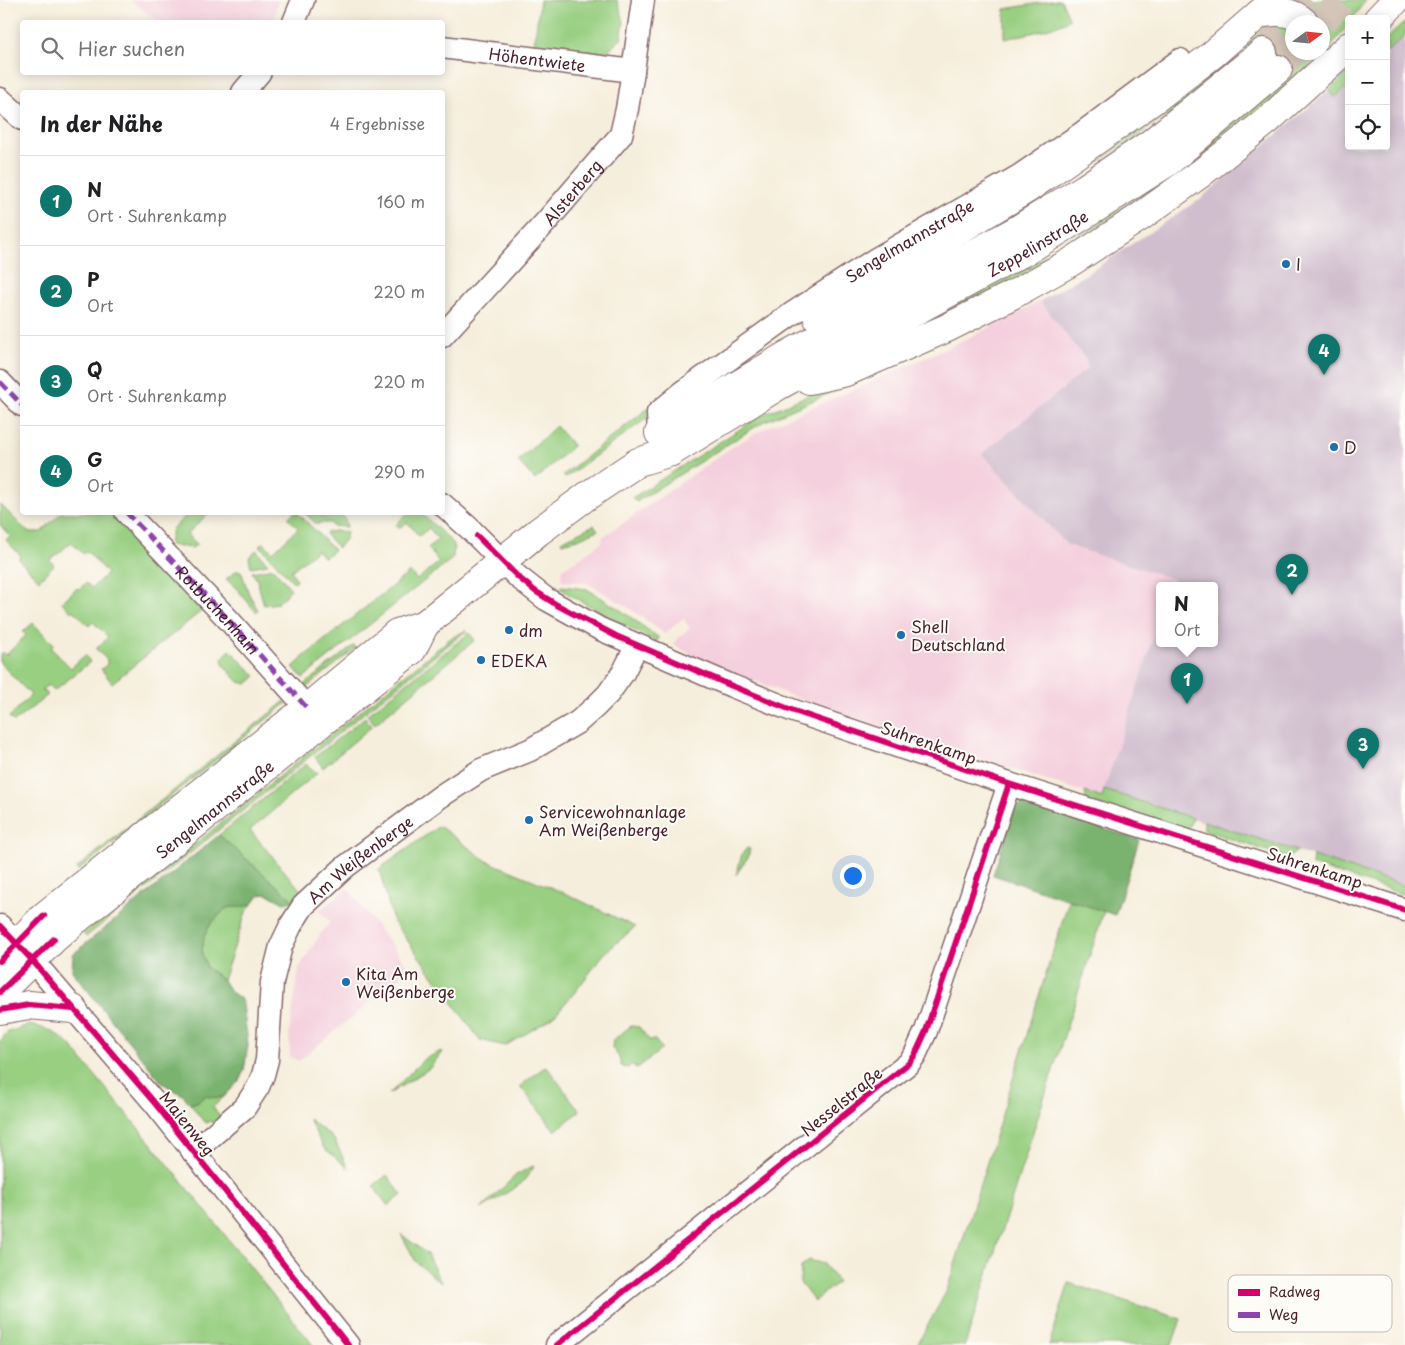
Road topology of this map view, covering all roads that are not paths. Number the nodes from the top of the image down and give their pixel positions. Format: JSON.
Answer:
{"nodes":[{"id":1,"x":303,"y":0,"type":"edge"},
{"id":2,"x":1396,"y":0,"type":"edge"},
{"id":3,"x":640,"y":6,"type":"edge"},
{"id":4,"x":1267,"y":7,"type":"edge"},
{"id":5,"x":1292,"y":15,"type":"edge"},
{"id":6,"x":1382,"y":15,"type":"edge"},
{"id":7,"x":295,"y":20,"type":"edge"},
{"id":8,"x":445,"y":47,"type":"edge"},
{"id":9,"x":1345,"y":48,"type":"edge"},
{"id":10,"x":1212,"y":55,"type":"junction"},
{"id":11,"x":1180,"y":60,"type":"joint"},
{"id":12,"x":1319,"y":63,"type":"edge"},
{"id":13,"x":634,"y":71,"type":"junction"},
{"id":14,"x":257,"y":75,"type":"edge"},
{"id":15,"x":245,"y":90,"type":"edge"},
{"id":16,"x":0,"y":99,"type":"edge"},
{"id":17,"x":20,"y":117,"type":"edge"},
{"id":18,"x":445,"y":333,"type":"edge"},
{"id":19,"x":787,"y":355,"type":"junction"},
{"id":20,"x":0,"y":382,"type":"edge"},
{"id":21,"x":778,"y":386,"type":"junction"},
{"id":22,"x":20,"y":403,"type":"edge"},
{"id":23,"x":665,"y":443,"type":"junction"},
{"id":24,"x":445,"y":507,"type":"edge"},
{"id":25,"x":129,"y":515,"type":"edge"},
{"id":26,"x":502,"y":562,"type":"junction"},
{"id":27,"x":425,"y":624,"type":"junction"},
{"id":28,"x":637,"y":645,"type":"junction"},
{"id":29,"x":307,"y":708,"type":"junction"},
{"id":30,"x":1009,"y":784,"type":"junction"},
{"id":31,"x":1405,"y":910,"type":"edge"},
{"id":32,"x":12,"y":948,"type":"edge"},
{"id":33,"x":0,"y":992,"type":"edge"},
{"id":34,"x":73,"y":1008,"type":"junction"},
{"id":35,"x":0,"y":1010,"type":"edge"},
{"id":36,"x":193,"y":1152,"type":"junction"},
{"id":37,"x":348,"y":1345,"type":"edge"},
{"id":38,"x":557,"y":1345,"type":"edge"}],
"edges":[{"from":1,"to":7,"type":"street"},
{"from":2,"to":6,"type":"main road"},
{"from":3,"to":13,"type":"street","name":"Alsterberg"},
{"from":4,"to":5,"type":"main road"},
{"from":4,"to":10,"type":"main road"},
{"from":8,"to":13,"type":"street","name":"Höhentwiete"},
{"from":9,"to":12,"type":"main road"},
{"from":10,"to":11,"type":"main road"},
{"from":10,"to":19,"type":"main road"},
{"from":11,"to":23,"type":"street","name":"Sengelmannstraße"},
{"from":12,"to":21,"type":"main road"},
{"from":13,"to":18,"type":"street","name":"Alsterberg"},
{"from":14,"to":15,"type":"street"},
{"from":16,"to":17,"type":"street"},
{"from":19,"to":21,"type":"main road","name":"Zeppelinstraße"},
{"from":19,"to":23,"type":"main road","name":"Sengelmannstraße"},
{"from":20,"to":22,"type":"street"},
{"from":21,"to":23,"type":"main road","name":"Sengelmannstraße"},
{"from":23,"to":26,"type":"main road","name":"Sengelmannstraße"},
{"from":24,"to":26,"type":"street","name":"Suhrenkamp"},
{"from":25,"to":29,"type":"street","name":"Rotbuchenhain"},
{"from":26,"to":27,"type":"main road","name":"Sengelmannstraße"},
{"from":26,"to":28,"type":"street","name":"Suhrenkamp"},
{"from":27,"to":29,"type":"main road","name":"Sengelmannstraße"},
{"from":27,"to":32,"type":"main road","name":"Sengelmannstraße"},
{"from":28,"to":30,"type":"street","name":"Suhrenkamp"},
{"from":28,"to":36,"type":"street","name":"Am Weißenberge"},
{"from":29,"to":32,"type":"main road","name":"Sengelmannstraße"},
{"from":30,"to":31,"type":"street","name":"Suhrenkamp"},
{"from":30,"to":38,"type":"street","name":"Nesselstraße"},
{"from":32,"to":33,"type":"main road","name":"Sengelmannstraße"},
{"from":32,"to":34,"type":"street","name":"Maienweg"},
{"from":34,"to":35,"type":"main road"},
{"from":34,"to":36,"type":"street","name":"Maienweg"},
{"from":36,"to":37,"type":"street","name":"Maienweg"}]}
